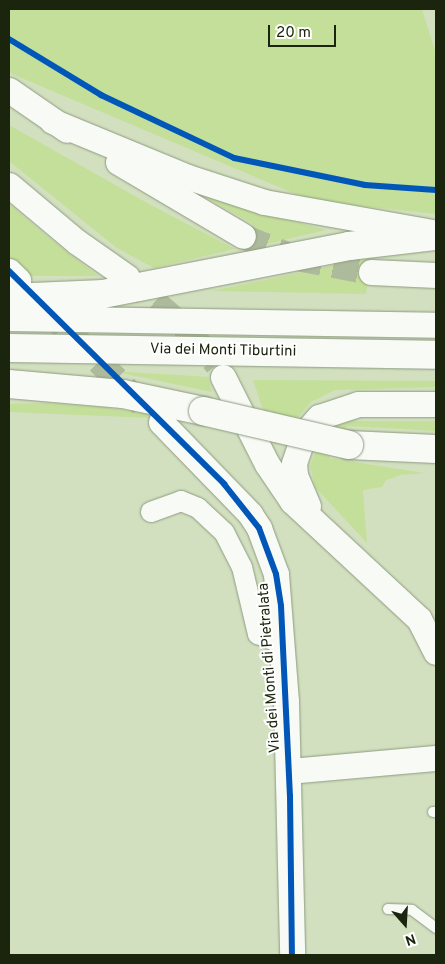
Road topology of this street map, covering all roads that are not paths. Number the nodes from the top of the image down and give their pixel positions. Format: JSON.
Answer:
{"nodes":[{"id":1,"x":9,"y":90,"type":"edge"},
{"id":2,"x":9,"y":99,"type":"edge"},
{"id":3,"x":42,"y":115,"type":"junction"},
{"id":4,"x":9,"y":185,"type":"edge"},
{"id":5,"x":436,"y":232,"type":"edge"},
{"id":6,"x":243,"y":236,"type":"tunnel mouth"},
{"id":7,"x":436,"y":236,"type":"edge"},
{"id":8,"x":372,"y":272,"type":"tunnel mouth"},
{"id":9,"x":436,"y":275,"type":"edge"},
{"id":10,"x":127,"y":278,"type":"tunnel mouth"},
{"id":11,"x":12,"y":283,"type":"edge"},
{"id":12,"x":9,"y":318,"type":"edge"},
{"id":13,"x":436,"y":325,"type":"edge"},
{"id":14,"x":9,"y":348,"type":"edge"},
{"id":15,"x":436,"y":355,"type":"edge"},
{"id":16,"x":223,"y":377,"type":"tunnel mouth"},
{"id":17,"x":14,"y":390,"type":"edge"},
{"id":18,"x":436,"y":404,"type":"edge"},
{"id":19,"x":161,"y":422,"type":"tunnel mouth"},
{"id":20,"x":436,"y":449,"type":"edge"},
{"id":21,"x":151,"y":512,"type":"dead end"},
{"id":22,"x":337,"y":540,"type":"junction"},
{"id":23,"x":283,"y":644,"type":"junction"},
{"id":24,"x":436,"y":652,"type":"edge"},
{"id":25,"x":436,"y":758,"type":"edge"},
{"id":26,"x":289,"y":771,"type":"junction"},
{"id":27,"x":388,"y":909,"type":"dead end"},
{"id":28,"x":436,"y":928,"type":"edge"},
{"id":29,"x":292,"y":955,"type":"edge"}],
"edges":[{"from":1,"to":3,"type":"street"},
{"from":2,"to":3,"type":"street"},
{"from":3,"to":5,"type":"street"},
{"from":3,"to":6,"type":"street"},
{"from":4,"to":10,"type":"street"},
{"from":7,"to":11,"type":"main road"},
{"from":8,"to":9,"type":"street"},
{"from":12,"to":13,"type":"street","name":"Via dei Monti Tiburtini"},
{"from":14,"to":15,"type":"main road","name":"Via dei Monti Tiburtini"},
{"from":16,"to":22,"type":"street"},
{"from":17,"to":20,"type":"main road","bridge":true},
{"from":18,"to":22,"type":"street"},
{"from":19,"to":23,"type":"street","name":"Via dei Monti di Pietralata"},
{"from":21,"to":23,"type":"street"},
{"from":22,"to":24,"type":"street"},
{"from":23,"to":26,"type":"street","name":"Via dei Monti di Pietralata"},
{"from":25,"to":26,"type":"street"},
{"from":26,"to":29,"type":"street","name":"Via dei Monti di Pietralata"},
{"from":27,"to":28,"type":"lane"}]}
